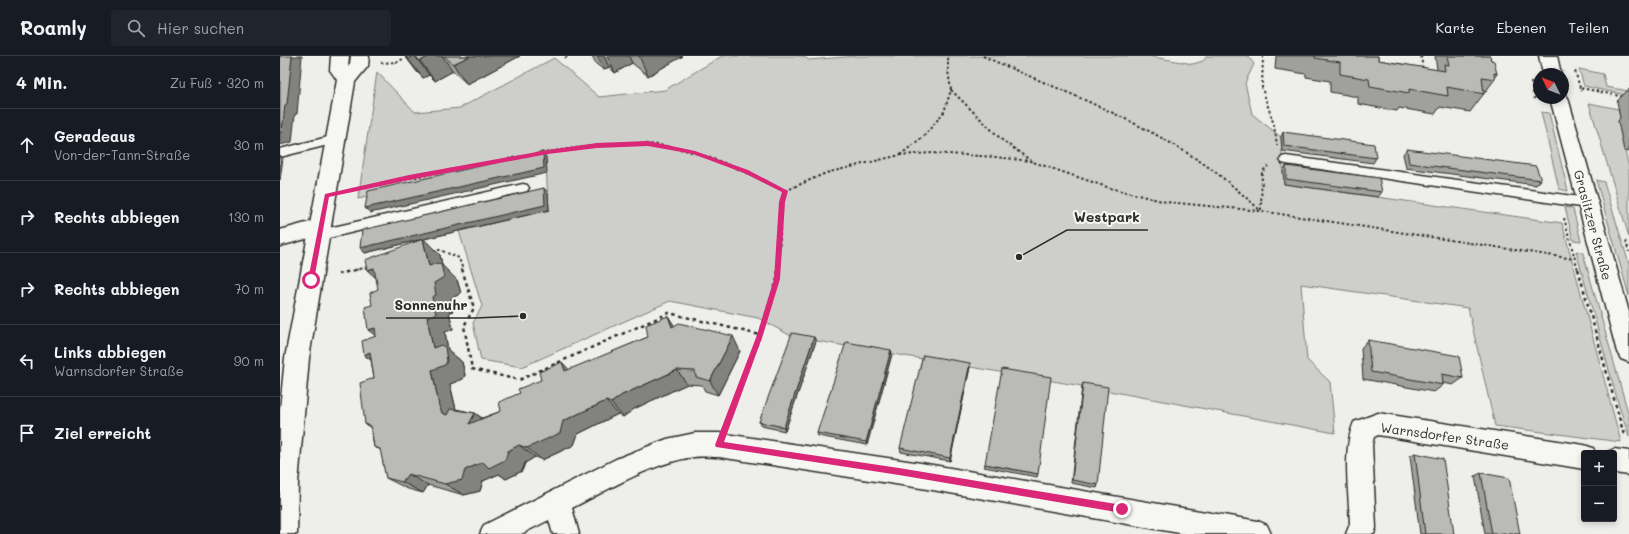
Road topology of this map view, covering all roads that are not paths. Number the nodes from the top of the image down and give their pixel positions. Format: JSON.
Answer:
{"nodes":[{"id":1,"x":340,"y":56,"type":"edge"},
{"id":2,"x":360,"y":56,"type":"edge"},
{"id":3,"x":1548,"y":56,"type":"edge"},
{"id":4,"x":1551,"y":68,"type":"edge"},
{"id":5,"x":346,"y":80,"type":"junction"},
{"id":6,"x":1561,"y":104,"type":"edge"},
{"id":7,"x":336,"y":138,"type":"junction"},
{"id":8,"x":280,"y":153,"type":"edge"},
{"id":9,"x":1286,"y":160,"type":"road end"},
{"id":10,"x":523,"y":188,"type":"dead end"},
{"id":11,"x":1587,"y":203,"type":"junction"},
{"id":12,"x":320,"y":231,"type":"junction"},
{"id":13,"x":280,"y":238,"type":"edge"},
{"id":14,"x":1629,"y":352,"type":"edge"},
{"id":15,"x":1581,"y":457,"type":"edge"},
{"id":16,"x":1617,"y":461,"type":"edge"},
{"id":17,"x":1629,"y":463,"type":"edge"},
{"id":18,"x":557,"y":502,"type":"junction"},
{"id":19,"x":284,"y":534,"type":"edge"},
{"id":20,"x":493,"y":534,"type":"edge"},
{"id":21,"x":566,"y":534,"type":"edge"},
{"id":22,"x":1258,"y":534,"type":"edge"},
{"id":23,"x":1359,"y":534,"type":"edge"}],
"edges":[{"from":1,"to":5,"type":"street"},
{"from":2,"to":5,"type":"street"},
{"from":3,"to":4,"type":"street"},
{"from":5,"to":7,"type":"street"},
{"from":6,"to":11,"type":"street","name":"Graslitzer Straße"},
{"from":7,"to":8,"type":"lane"},
{"from":7,"to":12,"type":"street"},
{"from":9,"to":11,"type":"lane"},
{"from":10,"to":12,"type":"lane"},
{"from":11,"to":14,"type":"street","name":"Graslitzer Straße"},
{"from":12,"to":13,"type":"street"},
{"from":12,"to":19,"type":"street"},
{"from":15,"to":23,"type":"street","name":"Warnsdorfer Straße"},
{"from":16,"to":17,"type":"street"},
{"from":18,"to":20,"type":"street"},
{"from":18,"to":21,"type":"street"},
{"from":18,"to":22,"type":"street"}]}
